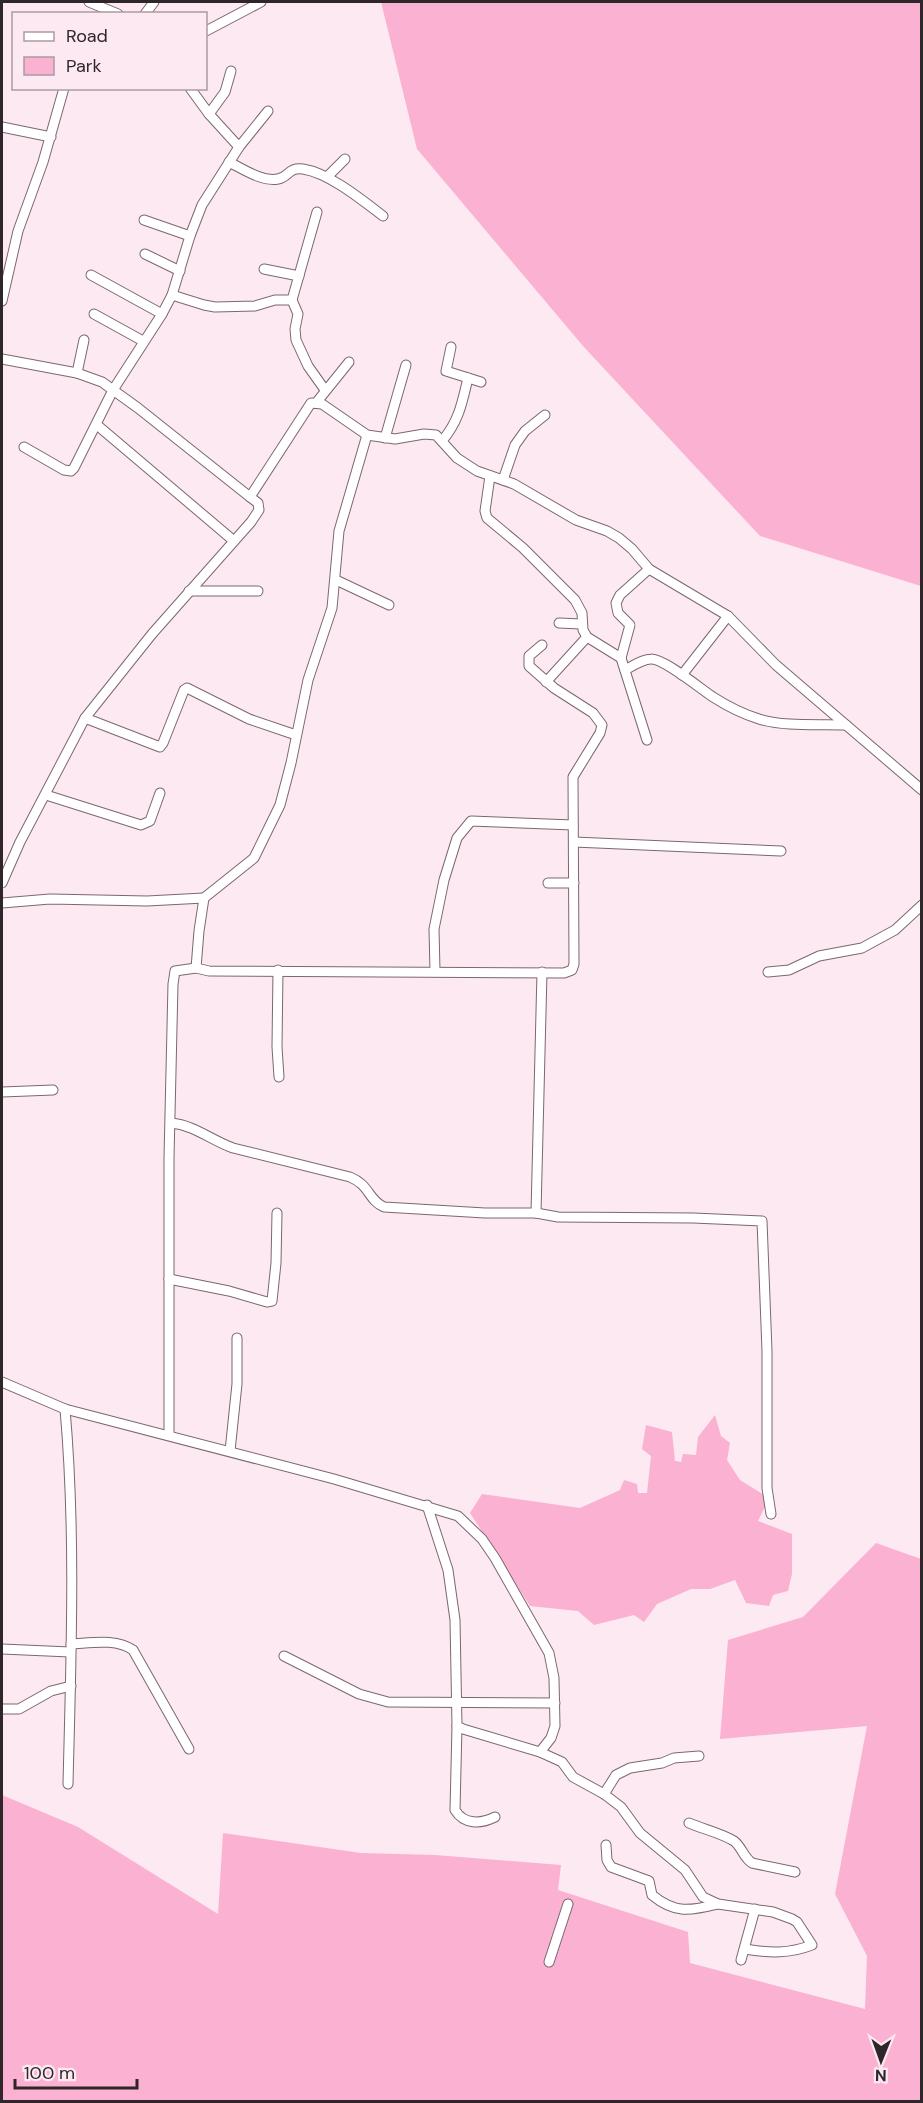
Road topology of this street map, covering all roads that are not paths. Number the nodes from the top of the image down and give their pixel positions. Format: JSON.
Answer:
{"nodes":[{"id":1,"x":88,"y":2,"type":"edge"},
{"id":2,"x":261,"y":2,"type":"edge"},
{"id":3,"x":113,"y":12,"type":"edge"},
{"id":4,"x":207,"y":30,"type":"edge"},
{"id":5,"x":231,"y":71,"type":"dead end"},
{"id":6,"x":63,"y":90,"type":"edge"},
{"id":7,"x":191,"y":90,"type":"edge"},
{"id":8,"x":268,"y":111,"type":"dead end"},
{"id":9,"x":209,"y":114,"type":"junction"},
{"id":10,"x":2,"y":127,"type":"edge"},
{"id":11,"x":51,"y":136,"type":"junction"},
{"id":12,"x":239,"y":147,"type":"junction"},
{"id":13,"x":345,"y":159,"type":"dead end"},
{"id":14,"x":229,"y":162,"type":"junction"},
{"id":15,"x":328,"y":176,"type":"junction"},
{"id":16,"x":317,"y":212,"type":"dead end"},
{"id":17,"x":383,"y":216,"type":"dead end"},
{"id":18,"x":144,"y":220,"type":"dead end"},
{"id":19,"x":190,"y":236,"type":"junction"},
{"id":20,"x":145,"y":254,"type":"dead end"},
{"id":21,"x":264,"y":269,"type":"dead end"},
{"id":22,"x":180,"y":271,"type":"junction"},
{"id":23,"x":91,"y":275,"type":"dead end"},
{"id":24,"x":299,"y":276,"type":"junction"},
{"id":25,"x":172,"y":295,"type":"junction"},
{"id":26,"x":292,"y":300,"type":"junction"},
{"id":27,"x":2,"y":301,"type":"edge"},
{"id":28,"x":94,"y":314,"type":"dead end"},
{"id":29,"x":162,"y":314,"type":"junction"},
{"id":30,"x":84,"y":339,"type":"dead end"},
{"id":31,"x":143,"y":341,"type":"junction"},
{"id":32,"x":451,"y":347,"type":"dead end"},
{"id":33,"x":2,"y":359,"type":"edge"},
{"id":34,"x":349,"y":362,"type":"dead end"},
{"id":35,"x":406,"y":365,"type":"dead end"},
{"id":36,"x":77,"y":373,"type":"junction"},
{"id":37,"x":468,"y":378,"type":"junction"},
{"id":38,"x":481,"y":382,"type":"dead end"},
{"id":39,"x":113,"y":390,"type":"junction"},
{"id":40,"x":325,"y":390,"type":"junction"},
{"id":41,"x":316,"y":403,"type":"junction"},
{"id":42,"x":545,"y":415,"type":"dead end"},
{"id":43,"x":97,"y":425,"type":"junction"},
{"id":44,"x":367,"y":435,"type":"junction"},
{"id":45,"x":385,"y":438,"type":"junction"},
{"id":46,"x":442,"y":441,"type":"junction"},
{"id":47,"x":24,"y":447,"type":"dead end"},
{"id":48,"x":490,"y":476,"type":"junction"},
{"id":49,"x":503,"y":480,"type":"junction"},
{"id":50,"x":250,"y":497,"type":"junction"},
{"id":51,"x":234,"y":541,"type":"junction"},
{"id":52,"x":649,"y":569,"type":"junction"},
{"id":53,"x":336,"y":580,"type":"junction"},
{"id":54,"x":189,"y":591,"type":"junction"},
{"id":55,"x":258,"y":591,"type":"dead end"},
{"id":56,"x":390,"y":605,"type":"dead end"},
{"id":57,"x":728,"y":616,"type":"junction"},
{"id":58,"x":559,"y":623,"type":"dead end"},
{"id":59,"x":581,"y":624,"type":"junction"},
{"id":60,"x":587,"y":637,"type":"junction"},
{"id":61,"x":542,"y":645,"type":"dead end"},
{"id":62,"x":621,"y":658,"type":"junction"},
{"id":63,"x":625,"y":670,"type":"junction"},
{"id":64,"x":682,"y":675,"type":"junction"},
{"id":65,"x":546,"y":682,"type":"junction"},
{"id":66,"x":85,"y":718,"type":"junction"},
{"id":67,"x":846,"y":725,"type":"junction"},
{"id":68,"x":296,"y":735,"type":"junction"},
{"id":69,"x":647,"y":740,"type":"dead end"},
{"id":70,"x":921,"y":790,"type":"edge"},
{"id":71,"x":160,"y":793,"type":"dead end"},
{"id":72,"x":46,"y":795,"type":"junction"},
{"id":73,"x":573,"y":825,"type":"junction"},
{"id":74,"x":574,"y":842,"type":"junction"},
{"id":75,"x":781,"y":851,"type":"dead end"},
{"id":76,"x":2,"y":883,"type":"edge"},
{"id":77,"x":548,"y":883,"type":"dead end"},
{"id":78,"x":574,"y":883,"type":"junction"},
{"id":79,"x":204,"y":898,"type":"junction"},
{"id":80,"x":2,"y":903,"type":"edge"},
{"id":81,"x":921,"y":905,"type":"edge"},
{"id":82,"x":196,"y":968,"type":"junction"},
{"id":83,"x":278,"y":970,"type":"junction"},
{"id":84,"x":435,"y":971,"type":"junction"},
{"id":85,"x":542,"y":972,"type":"junction"},
{"id":86,"x":768,"y":972,"type":"dead end"},
{"id":87,"x":279,"y":1077,"type":"dead end"},
{"id":88,"x":53,"y":1090,"type":"dead end"},
{"id":89,"x":2,"y":1092,"type":"edge"},
{"id":90,"x":171,"y":1123,"type":"junction"},
{"id":91,"x":277,"y":1213,"type":"dead end"},
{"id":92,"x":536,"y":1213,"type":"junction"},
{"id":93,"x":169,"y":1279,"type":"junction"},
{"id":94,"x":237,"y":1338,"type":"dead end"},
{"id":95,"x":2,"y":1382,"type":"edge"},
{"id":96,"x":65,"y":1409,"type":"junction"},
{"id":97,"x":169,"y":1435,"type":"junction"},
{"id":98,"x":230,"y":1451,"type":"junction"},
{"id":99,"x":427,"y":1505,"type":"junction"},
{"id":100,"x":771,"y":1514,"type":"dead end"},
{"id":101,"x":71,"y":1648,"type":"junction"},
{"id":102,"x":2,"y":1649,"type":"edge"},
{"id":103,"x":284,"y":1656,"type":"dead end"},
{"id":104,"x":71,"y":1686,"type":"junction"},
{"id":105,"x":555,"y":1703,"type":"junction"},
{"id":106,"x":456,"y":1704,"type":"junction"},
{"id":107,"x":2,"y":1709,"type":"edge"},
{"id":108,"x":457,"y":1726,"type":"junction"},
{"id":109,"x":189,"y":1749,"type":"dead end"},
{"id":110,"x":540,"y":1752,"type":"junction"},
{"id":111,"x":699,"y":1756,"type":"dead end"},
{"id":112,"x":68,"y":1784,"type":"dead end"},
{"id":113,"x":604,"y":1794,"type":"junction"},
{"id":114,"x":495,"y":1817,"type":"dead end"},
{"id":115,"x":689,"y":1823,"type":"dead end"},
{"id":116,"x":606,"y":1845,"type":"dead end"},
{"id":117,"x":795,"y":1872,"type":"dead end"},
{"id":118,"x":568,"y":1904,"type":"dead end"},
{"id":119,"x":717,"y":1904,"type":"junction"},
{"id":120,"x":755,"y":1909,"type":"junction"},
{"id":121,"x":745,"y":1949,"type":"junction"},
{"id":122,"x":741,"y":1960,"type":"dead end"},
{"id":123,"x":549,"y":1962,"type":"dead end"}],
"edges":[{"from":1,"to":3,"type":"street"},
{"from":2,"to":4,"type":"street"},
{"from":5,"to":9,"type":"street"},
{"from":6,"to":11,"type":"street"},
{"from":7,"to":9,"type":"street"},
{"from":8,"to":12,"type":"street"},
{"from":9,"to":12,"type":"street"},
{"from":10,"to":11,"type":"street"},
{"from":11,"to":27,"type":"street"},
{"from":12,"to":14,"type":"street"},
{"from":13,"to":15,"type":"street"},
{"from":14,"to":15,"type":"street"},
{"from":14,"to":19,"type":"street"},
{"from":15,"to":17,"type":"street"},
{"from":16,"to":24,"type":"street"},
{"from":18,"to":19,"type":"street"},
{"from":19,"to":22,"type":"street"},
{"from":20,"to":22,"type":"street"},
{"from":21,"to":24,"type":"street"},
{"from":22,"to":25,"type":"street"},
{"from":23,"to":29,"type":"street"},
{"from":24,"to":26,"type":"street"},
{"from":25,"to":26,"type":"street"},
{"from":25,"to":29,"type":"street"},
{"from":26,"to":40,"type":"street"},
{"from":28,"to":31,"type":"street"},
{"from":29,"to":31,"type":"street"},
{"from":30,"to":36,"type":"street"},
{"from":31,"to":39,"type":"street"},
{"from":32,"to":37,"type":"street"},
{"from":33,"to":36,"type":"street"},
{"from":34,"to":40,"type":"street"},
{"from":35,"to":45,"type":"street"},
{"from":36,"to":39,"type":"street"},
{"from":37,"to":38,"type":"street"},
{"from":37,"to":46,"type":"street"},
{"from":39,"to":43,"type":"street"},
{"from":39,"to":50,"type":"street"},
{"from":40,"to":41,"type":"street"},
{"from":41,"to":44,"type":"street"},
{"from":41,"to":50,"type":"street"},
{"from":42,"to":49,"type":"street"},
{"from":43,"to":47,"type":"street"},
{"from":43,"to":51,"type":"street"},
{"from":44,"to":45,"type":"street"},
{"from":44,"to":53,"type":"street"},
{"from":45,"to":46,"type":"street"},
{"from":46,"to":48,"type":"street"},
{"from":48,"to":49,"type":"street"},
{"from":48,"to":59,"type":"street"},
{"from":49,"to":52,"type":"street"},
{"from":50,"to":51,"type":"street"},
{"from":51,"to":54,"type":"street"},
{"from":52,"to":57,"type":"street"},
{"from":52,"to":62,"type":"street"},
{"from":53,"to":56,"type":"street"},
{"from":53,"to":68,"type":"street"},
{"from":54,"to":55,"type":"street"},
{"from":54,"to":66,"type":"street"},
{"from":57,"to":64,"type":"street"},
{"from":57,"to":67,"type":"street"},
{"from":58,"to":59,"type":"street"},
{"from":59,"to":60,"type":"street"},
{"from":60,"to":62,"type":"street"},
{"from":60,"to":65,"type":"street"},
{"from":61,"to":65,"type":"street"},
{"from":62,"to":63,"type":"street"},
{"from":63,"to":64,"type":"street"},
{"from":63,"to":69,"type":"street"},
{"from":64,"to":67,"type":"street"},
{"from":65,"to":73,"type":"street"},
{"from":66,"to":68,"type":"street"},
{"from":66,"to":72,"type":"street"},
{"from":67,"to":70,"type":"street"},
{"from":68,"to":79,"type":"street"},
{"from":71,"to":72,"type":"street"},
{"from":72,"to":76,"type":"street"},
{"from":73,"to":74,"type":"street"},
{"from":73,"to":84,"type":"street"},
{"from":74,"to":75,"type":"street"},
{"from":74,"to":78,"type":"street"},
{"from":77,"to":78,"type":"street"},
{"from":78,"to":85,"type":"street"},
{"from":79,"to":80,"type":"street"},
{"from":79,"to":82,"type":"street"},
{"from":81,"to":86,"type":"street"},
{"from":82,"to":83,"type":"street"},
{"from":82,"to":90,"type":"street"},
{"from":83,"to":84,"type":"street"},
{"from":83,"to":87,"type":"street"},
{"from":84,"to":85,"type":"street"},
{"from":85,"to":92,"type":"street"},
{"from":88,"to":89,"type":"street"},
{"from":90,"to":92,"type":"street"},
{"from":90,"to":93,"type":"street"},
{"from":91,"to":93,"type":"street"},
{"from":92,"to":100,"type":"street"},
{"from":93,"to":97,"type":"street"},
{"from":94,"to":98,"type":"street"},
{"from":95,"to":96,"type":"street"},
{"from":96,"to":97,"type":"street"},
{"from":96,"to":101,"type":"street"},
{"from":97,"to":98,"type":"street"},
{"from":98,"to":99,"type":"street"},
{"from":99,"to":105,"type":"street"},
{"from":99,"to":106,"type":"street"},
{"from":101,"to":102,"type":"street"},
{"from":101,"to":104,"type":"street"},
{"from":101,"to":109,"type":"street"},
{"from":103,"to":106,"type":"street"},
{"from":104,"to":107,"type":"street"},
{"from":104,"to":112,"type":"street"},
{"from":105,"to":106,"type":"street"},
{"from":105,"to":110,"type":"street"},
{"from":106,"to":108,"type":"street"},
{"from":108,"to":110,"type":"street"},
{"from":108,"to":114,"type":"street"},
{"from":110,"to":113,"type":"street"},
{"from":111,"to":113,"type":"street"},
{"from":113,"to":119,"type":"street"},
{"from":115,"to":117,"type":"street"},
{"from":116,"to":119,"type":"street"},
{"from":118,"to":123,"type":"street"},
{"from":119,"to":120,"type":"street"},
{"from":120,"to":121,"type":"street"},
{"from":120,"to":121,"type":"street"},
{"from":121,"to":122,"type":"street"}]}
